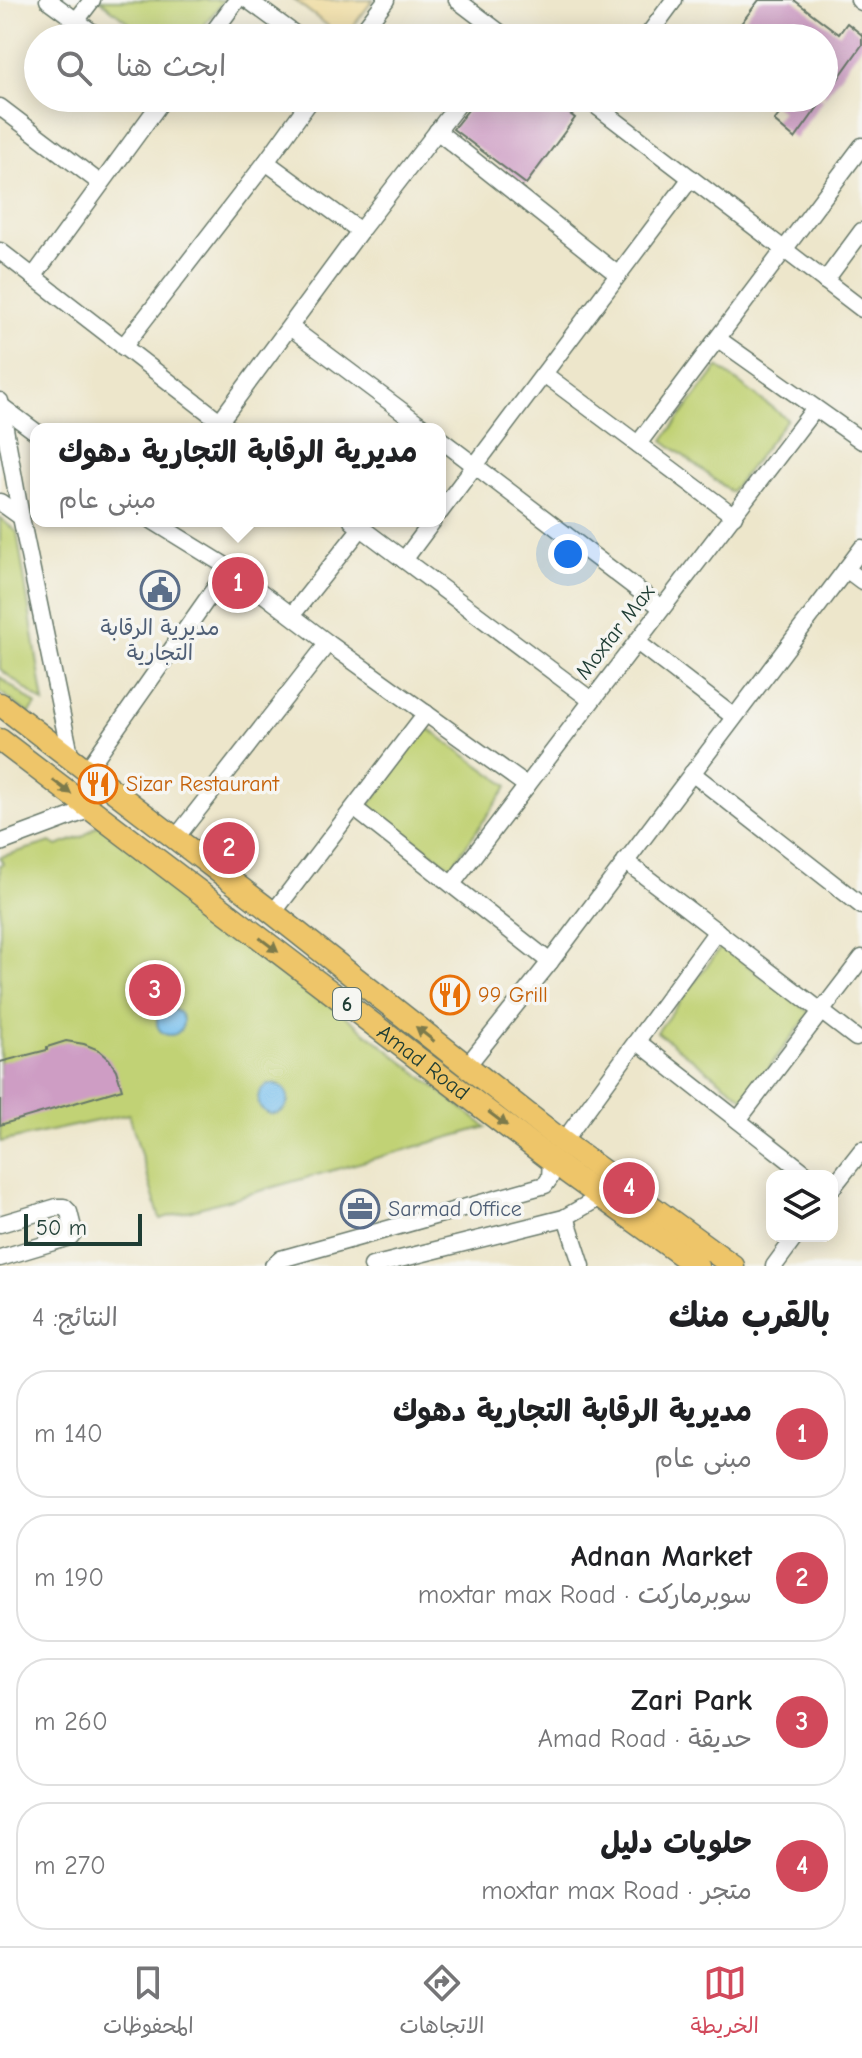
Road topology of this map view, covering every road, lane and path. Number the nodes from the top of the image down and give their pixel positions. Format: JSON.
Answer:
{"nodes":[{"id":1,"x":48,"y":0,"type":"edge"},
{"id":2,"x":92,"y":0,"type":"edge"},
{"id":3,"x":237,"y":0,"type":"edge"},
{"id":4,"x":248,"y":0,"type":"edge"},
{"id":5,"x":386,"y":0,"type":"edge"},
{"id":6,"x":457,"y":0,"type":"edge"},
{"id":7,"x":672,"y":1,"type":"edge"},
{"id":8,"x":76,"y":21,"type":"junction"},
{"id":9,"x":80,"y":24,"type":"edge"},
{"id":10,"x":219,"y":24,"type":"edge"},
{"id":11,"x":281,"y":24,"type":"edge"},
{"id":12,"x":368,"y":24,"type":"edge"},
{"id":13,"x":489,"y":24,"type":"edge"},
{"id":14,"x":656,"y":24,"type":"edge"},
{"id":15,"x":0,"y":107,"type":"edge"},
{"id":16,"x":153,"y":112,"type":"edge"},
{"id":17,"x":302,"y":112,"type":"edge"},
{"id":18,"x":452,"y":112,"type":"edge"},
{"id":19,"x":608,"y":112,"type":"edge"},
{"id":20,"x":437,"y":131,"type":"junction"},
{"id":21,"x":862,"y":146,"type":"edge"},
{"id":22,"x":266,"y":162,"type":"junction"},
{"id":23,"x":691,"y":178,"type":"junction"},
{"id":24,"x":100,"y":183,"type":"junction"},
{"id":25,"x":360,"y":231,"type":"junction"},
{"id":26,"x":862,"y":231,"type":"edge"},
{"id":27,"x":785,"y":249,"type":"junction"},
{"id":28,"x":0,"y":251,"type":"edge"},
{"id":29,"x":617,"y":274,"type":"junction"},
{"id":30,"x":33,"y":277,"type":"junction"},
{"id":31,"x":825,"y":281,"type":"junction"},
{"id":32,"x":862,"y":309,"type":"edge"},
{"id":33,"x":290,"y":327,"type":"junction"},
{"id":34,"x":718,"y":339,"type":"junction"},
{"id":35,"x":123,"y":347,"type":"junction"},
{"id":36,"x":544,"y":374,"type":"junction"},
{"id":37,"x":0,"y":404,"type":"edge"},
{"id":38,"x":815,"y":408,"type":"junction"},
{"id":39,"x":222,"y":423,"type":"edge"},
{"id":40,"x":226,"y":423,"type":"edge"},
{"id":41,"x":418,"y":423,"type":"edge"},
{"id":42,"x":30,"y":427,"type":"edge"},
{"id":43,"x":862,"y":441,"type":"edge"},
{"id":44,"x":446,"y":444,"type":"edge"},
{"id":45,"x":638,"y":444,"type":"junction"},
{"id":46,"x":475,"y":466,"type":"junction"},
{"id":47,"x":0,"y":502,"type":"edge"},
{"id":48,"x":446,"y":504,"type":"edge"},
{"id":49,"x":734,"y":516,"type":"junction"},
{"id":50,"x":21,"y":517,"type":"junction"},
{"id":51,"x":163,"y":527,"type":"edge"},
{"id":52,"x":355,"y":527,"type":"edge"},
{"id":53,"x":361,"y":527,"type":"edge"},
{"id":54,"x":429,"y":527,"type":"edge"},
{"id":55,"x":862,"y":548,"type":"edge"},
{"id":56,"x":404,"y":560,"type":"junction"},
{"id":57,"x":229,"y":568,"type":"junction"},
{"id":58,"x":846,"y":569,"type":"junction"},
{"id":59,"x":862,"y":581,"type":"edge"},
{"id":60,"x":662,"y":608,"type":"junction"},
{"id":61,"x":292,"y":615,"type":"junction"},
{"id":62,"x":637,"y":642,"type":"junction"},
{"id":63,"x":328,"y":643,"type":"junction"},
{"id":64,"x":591,"y":700,"type":"junction"},
{"id":65,"x":0,"y":704,"type":"edge"},
{"id":66,"x":426,"y":713,"type":"junction"},
{"id":67,"x":734,"y":717,"type":"junction"},
{"id":68,"x":0,"y":740,"type":"edge"},
{"id":69,"x":79,"y":764,"type":"junction"},
{"id":70,"x":692,"y":773,"type":"junction"},
{"id":71,"x":527,"y":786,"type":"junction"},
{"id":72,"x":354,"y":808,"type":"junction"},
{"id":73,"x":91,"y":809,"type":"junction"},
{"id":74,"x":175,"y":839,"type":"junction"},
{"id":75,"x":0,"y":843,"type":"edge"},
{"id":76,"x":625,"y":861,"type":"junction"},
{"id":77,"x":452,"y":884,"type":"junction"},
{"id":78,"x":862,"y":906,"type":"edge"},
{"id":79,"x":273,"y":913,"type":"junction"},
{"id":80,"x":717,"y":931,"type":"junction"},
{"id":81,"x":862,"y":958,"type":"edge"},
{"id":82,"x":550,"y":962,"type":"junction"},
{"id":83,"x":821,"y":1012,"type":"junction"},
{"id":84,"x":856,"y":1038,"type":"dead end"},
{"id":85,"x":638,"y":1042,"type":"junction"},
{"id":86,"x":466,"y":1067,"type":"junction"},
{"id":87,"x":738,"y":1120,"type":"junction"},
{"id":88,"x":862,"y":1150,"type":"edge"},
{"id":89,"x":557,"y":1151,"type":"junction"},
{"id":90,"x":801,"y":1170,"type":"edge"},
{"id":91,"x":838,"y":1180,"type":"edge"},
{"id":92,"x":602,"y":1196,"type":"junction"},
{"id":93,"x":566,"y":1217,"type":"junction"},
{"id":94,"x":0,"y":1224,"type":"edge"},
{"id":95,"x":792,"y":1242,"type":"edge"},
{"id":96,"x":0,"y":1258,"type":"edge"},
{"id":97,"x":273,"y":1266,"type":"edge"},
{"id":98,"x":372,"y":1266,"type":"edge"},
{"id":99,"x":582,"y":1266,"type":"edge"},
{"id":100,"x":697,"y":1266,"type":"edge"},
{"id":101,"x":733,"y":1266,"type":"edge"},
{"id":102,"x":774,"y":1266,"type":"edge"}],
"edges":[{"from":1,"to":8,"type":"street"},
{"from":2,"to":8,"type":"street"},
{"from":3,"to":10,"type":"street"},
{"from":4,"to":11,"type":"street"},
{"from":5,"to":12,"type":"street"},
{"from":6,"to":13,"type":"street"},
{"from":7,"to":14,"type":"street"},
{"from":8,"to":9,"type":"street"},
{"from":15,"to":24,"type":"street"},
{"from":16,"to":24,"type":"street"},
{"from":17,"to":22,"type":"street"},
{"from":18,"to":20,"type":"street"},
{"from":19,"to":23,"type":"street"},
{"from":20,"to":25,"type":"street"},
{"from":20,"to":29,"type":"street"},
{"from":21,"to":27,"type":"street"},
{"from":22,"to":25,"type":"street"},
{"from":22,"to":35,"type":"street"},
{"from":23,"to":27,"type":"street"},
{"from":23,"to":29,"type":"street"},
{"from":24,"to":30,"type":"street"},
{"from":25,"to":33,"type":"street"},
{"from":26,"to":31,"type":"street"},
{"from":27,"to":31,"type":"street"},
{"from":27,"to":34,"type":"street"},
{"from":28,"to":30,"type":"street"},
{"from":29,"to":36,"type":"street"},
{"from":30,"to":35,"type":"street"},
{"from":31,"to":32,"type":"street"},
{"from":33,"to":40,"type":"street"},
{"from":33,"to":41,"type":"street"},
{"from":34,"to":38,"type":"street"},
{"from":34,"to":45,"type":"street"},
{"from":35,"to":39,"type":"street"},
{"from":36,"to":45,"type":"street"},
{"from":36,"to":46,"type":"street"},
{"from":37,"to":42,"type":"street"},
{"from":37,"to":50,"type":"street"},
{"from":38,"to":43,"type":"street"},
{"from":38,"to":49,"type":"street","name":"Moxtar Max"},
{"from":44,"to":46,"type":"street"},
{"from":45,"to":49,"type":"street"},
{"from":46,"to":48,"type":"street"},
{"from":46,"to":60,"type":"street"},
{"from":47,"to":50,"type":"street"},
{"from":49,"to":60,"type":"street","name":"Moxtar Max"},
{"from":50,"to":69,"type":"street"},
{"from":51,"to":57,"type":"street"},
{"from":52,"to":61,"type":"street"},
{"from":53,"to":56,"type":"street"},
{"from":54,"to":56,"type":"street"},
{"from":55,"to":58,"type":"street"},
{"from":56,"to":64,"type":"street"},
{"from":57,"to":61,"type":"street"},
{"from":57,"to":69,"type":"street"},
{"from":58,"to":59,"type":"street"},
{"from":58,"to":67,"type":"street"},
{"from":60,"to":62,"type":"street","name":"Moxtar Max"},
{"from":61,"to":63,"type":"street"},
{"from":62,"to":64,"type":"street","name":"Moxtar Max"},
{"from":62,"to":67,"type":"street"},
{"from":63,"to":66,"type":"street"},
{"from":63,"to":74,"type":"street"},
{"from":64,"to":71,"type":"street","name":"Moxtar Max"},
{"from":65,"to":69,"type":"main road","number":"6"},
{"from":66,"to":71,"type":"street"},
{"from":66,"to":72,"type":"street"},
{"from":67,"to":70,"type":"street"},
{"from":68,"to":73,"type":"main road","name":"Amad Road","number":"6","one_way":true},
{"from":69,"to":74,"type":"main road","number":"6"},
{"from":70,"to":76,"type":"street"},
{"from":70,"to":78,"type":"street"},
{"from":71,"to":77,"type":"street","name":"Moxtar Max"},
{"from":72,"to":77,"type":"street"},
{"from":72,"to":79,"type":"street"},
{"from":73,"to":75,"type":"street"},
{"from":73,"to":89,"type":"main road","name":"Amad Road","number":"6","one_way":true},
{"from":74,"to":79,"type":"main road","number":"6"},
{"from":76,"to":80,"type":"street"},
{"from":76,"to":82,"type":"street"},
{"from":77,"to":82,"type":"street"},
{"from":86,"to":79,"type":"main road","number":"6","one_way":true},
{"from":80,"to":83,"type":"street"},
{"from":80,"to":85,"type":"street"},
{"from":81,"to":83,"type":"street"},
{"from":82,"to":86,"type":"street"},
{"from":83,"to":84,"type":"street"},
{"from":83,"to":87,"type":"street"},
{"from":85,"to":87,"type":"street"},
{"from":85,"to":89,"type":"street"},
{"from":86,"to":89,"type":"main road","number":"6"},
{"from":87,"to":90,"type":"street"},
{"from":88,"to":91,"type":"street"},
{"from":89,"to":92,"type":"main road","name":"Amad Road","number":"6"},
{"from":89,"to":97,"type":"street"},
{"from":89,"to":101,"type":"main road","number":"6"},
{"from":92,"to":93,"type":"street"},
{"from":92,"to":100,"type":"main road","name":"Amad Road","number":"6"},
{"from":93,"to":98,"type":"street"},
{"from":93,"to":99,"type":"street"},
{"from":94,"to":96,"type":"street"},
{"from":95,"to":102,"type":"street"}]}
